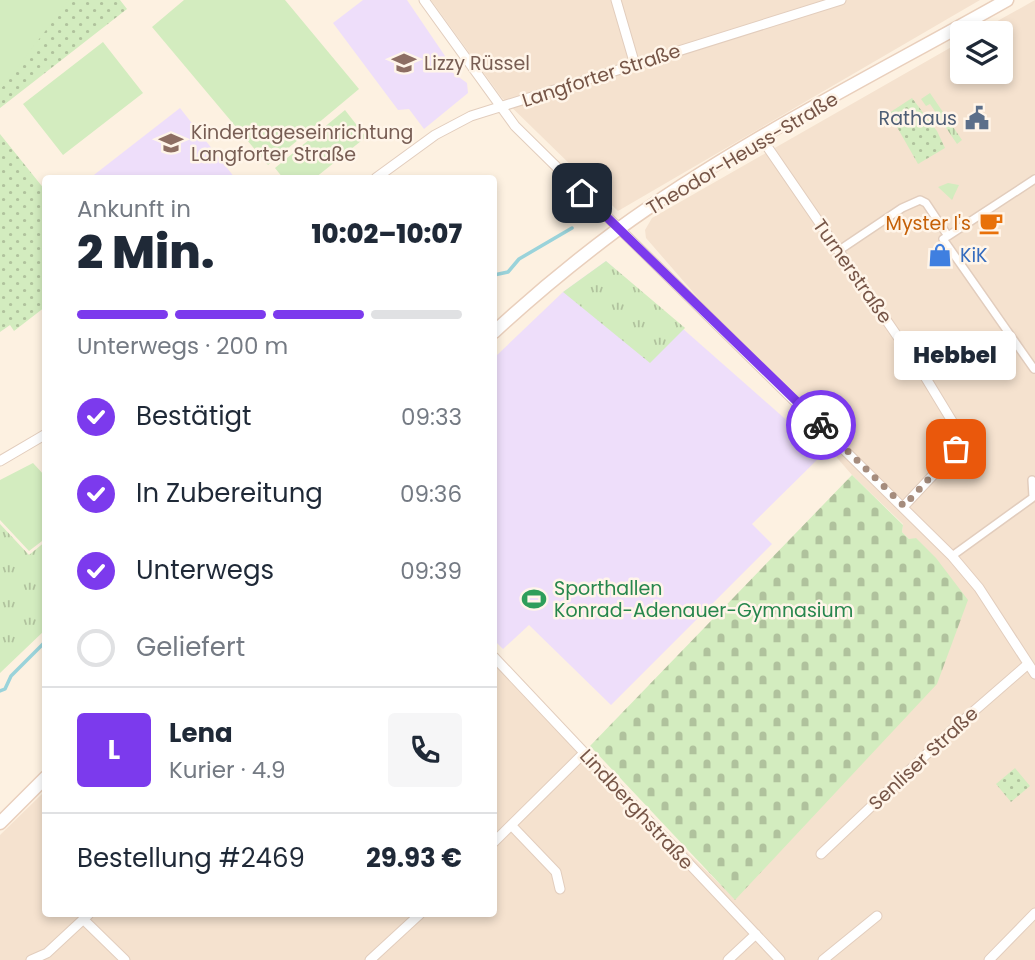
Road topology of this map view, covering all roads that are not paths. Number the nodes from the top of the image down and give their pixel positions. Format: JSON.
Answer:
{"nodes":[{"id":1,"x":424,"y":0,"type":"edge"},
{"id":2,"x":616,"y":0,"type":"edge"},
{"id":3,"x":841,"y":0,"type":"edge"},
{"id":4,"x":1007,"y":0,"type":"edge"},
{"id":5,"x":822,"y":3,"type":"edge"},
{"id":6,"x":635,"y":65,"type":"junction"},
{"id":7,"x":499,"y":107,"type":"junction"},
{"id":8,"x":762,"y":139,"type":"junction"},
{"id":9,"x":380,"y":175,"type":"edge"},
{"id":10,"x":1035,"y":179,"type":"edge"},
{"id":11,"x":618,"y":230,"type":"junction"},
{"id":12,"x":948,"y":236,"type":"junction"},
{"id":13,"x":838,"y":251,"type":"junction"},
{"id":14,"x":497,"y":329,"type":"edge"},
{"id":15,"x":1034,"y":369,"type":"edge"},
{"id":16,"x":42,"y":435,"type":"edge"},
{"id":17,"x":0,"y":461,"type":"edge"},
{"id":18,"x":1032,"y":480,"type":"dead end"},
{"id":19,"x":1034,"y":498,"type":"edge"},
{"id":20,"x":904,"y":506,"type":"junction"},
{"id":21,"x":952,"y":556,"type":"junction"},
{"id":22,"x":497,"y":660,"type":"edge"},
{"id":23,"x":1028,"y":664,"type":"junction"},
{"id":24,"x":1035,"y":674,"type":"edge"},
{"id":25,"x":584,"y":752,"type":"junction"},
{"id":26,"x":42,"y":781,"type":"edge"},
{"id":27,"x":0,"y":823,"type":"edge"},
{"id":28,"x":511,"y":825,"type":"junction"},
{"id":29,"x":497,"y":839,"type":"edge"},
{"id":30,"x":821,"y":854,"type":"dead end"},
{"id":31,"x":560,"y":889,"type":"dead end"},
{"id":32,"x":1035,"y":913,"type":"edge"},
{"id":33,"x":877,"y":916,"type":"dead end"},
{"id":34,"x":85,"y":917,"type":"edge"},
{"id":35,"x":87,"y":917,"type":"edge"},
{"id":36,"x":417,"y":917,"type":"edge"},
{"id":37,"x":756,"y":934,"type":"junction"},
{"id":38,"x":374,"y":959,"type":"edge"},
{"id":39,"x":32,"y":960,"type":"edge"},
{"id":40,"x":125,"y":960,"type":"edge"},
{"id":41,"x":728,"y":960,"type":"edge"},
{"id":42,"x":780,"y":960,"type":"edge"},
{"id":43,"x":824,"y":960,"type":"edge"},
{"id":44,"x":989,"y":960,"type":"edge"}],
"edges":[{"from":1,"to":7,"type":"street"},
{"from":2,"to":6,"type":"street"},
{"from":3,"to":5,"type":"street","name":"Langforter Straße"},
{"from":4,"to":8,"type":"main road","name":"Theodor-Heuss-Straße"},
{"from":5,"to":6,"type":"street","name":"Langforter Straße"},
{"from":6,"to":7,"type":"street","name":"Langforter Straße"},
{"from":7,"to":9,"type":"street","name":"Langforter Straße"},
{"from":7,"to":11,"type":"street"},
{"from":8,"to":11,"type":"main road","name":"Theodor-Heuss-Straße"},
{"from":8,"to":13,"type":"street","name":"Turnerstraße"},
{"from":10,"to":12,"type":"street"},
{"from":11,"to":14,"type":"main road","name":"Theodor-Heuss-Straße"},
{"from":11,"to":20,"type":"street"},
{"from":12,"to":13,"type":"street"},
{"from":12,"to":15,"type":"street"},
{"from":13,"to":20,"type":"street","name":"Turnerstraße"},
{"from":16,"to":17,"type":"street"},
{"from":18,"to":19,"type":"street"},
{"from":19,"to":21,"type":"street"},
{"from":20,"to":21,"type":"street"},
{"from":21,"to":23,"type":"street"},
{"from":22,"to":25,"type":"street","name":"Lindberghstraße"},
{"from":23,"to":24,"type":"street"},
{"from":23,"to":30,"type":"street","name":"Senliser Straße"},
{"from":25,"to":28,"type":"street"},
{"from":25,"to":37,"type":"street","name":"Lindberghstraße"},
{"from":26,"to":27,"type":"main road"},
{"from":28,"to":29,"type":"street"},
{"from":28,"to":31,"type":"street"},
{"from":32,"to":44,"type":"street"},
{"from":33,"to":43,"type":"street"},
{"from":34,"to":39,"type":"street"},
{"from":35,"to":40,"type":"street"},
{"from":36,"to":38,"type":"street"},
{"from":37,"to":41,"type":"street"},
{"from":37,"to":42,"type":"street","name":"Lindberghstraße"}]}
